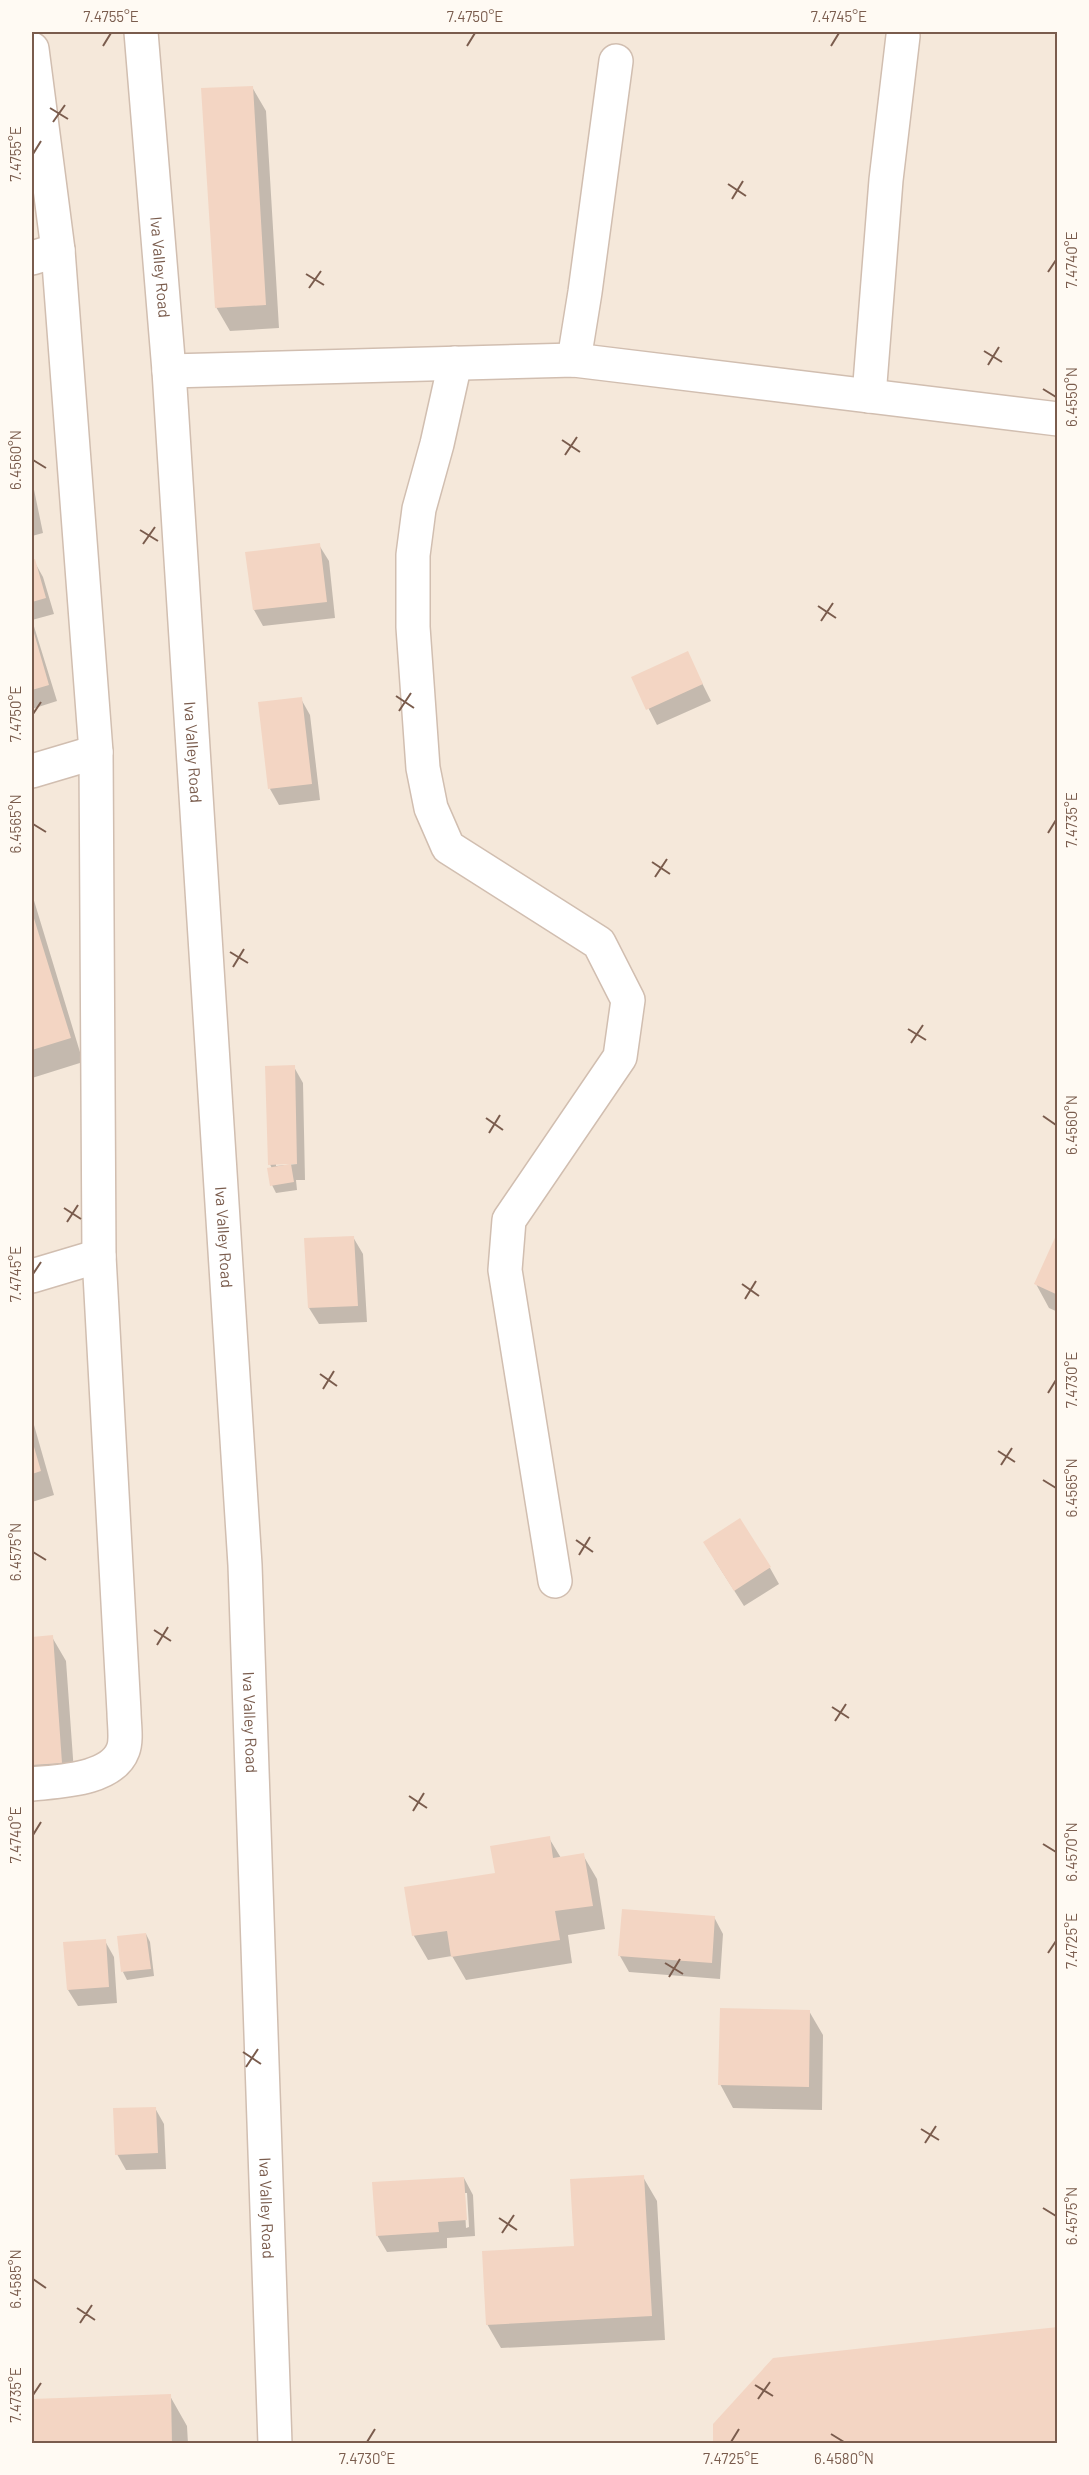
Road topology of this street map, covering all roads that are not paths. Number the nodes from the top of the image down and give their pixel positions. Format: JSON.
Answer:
{"nodes":[{"id":1,"x":141,"y":32,"type":"edge"},
{"id":2,"x":903,"y":36,"type":"dead end"},
{"id":3,"x":32,"y":49,"type":"edge"},
{"id":4,"x":615,"y":62,"type":"dead end"},
{"id":5,"x":45,"y":254,"type":"edge"},
{"id":6,"x":574,"y":360,"type":"junction"},
{"id":7,"x":455,"y":363,"type":"junction"},
{"id":8,"x":169,"y":371,"type":"junction"},
{"id":9,"x":869,"y":396,"type":"junction"},
{"id":10,"x":1058,"y":419,"type":"edge"},
{"id":11,"x":96,"y":752,"type":"junction"},
{"id":12,"x":32,"y":771,"type":"edge"},
{"id":13,"x":99,"y":1256,"type":"junction"},
{"id":14,"x":32,"y":1276,"type":"edge"},
{"id":15,"x":555,"y":1581,"type":"dead end"},
{"id":16,"x":32,"y":1784,"type":"edge"},
{"id":17,"x":275,"y":2444,"type":"edge"}],
"edges":[{"from":1,"to":8,"type":"street","name":"Iva Valley Road"},
{"from":2,"to":9,"type":"street"},
{"from":3,"to":5,"type":"street"},
{"from":4,"to":6,"type":"street"},
{"from":5,"to":11,"type":"street"},
{"from":6,"to":7,"type":"street"},
{"from":6,"to":9,"type":"street"},
{"from":7,"to":8,"type":"street"},
{"from":7,"to":15,"type":"street"},
{"from":8,"to":17,"type":"street","name":"Iva Valley Road"},
{"from":9,"to":10,"type":"street"},
{"from":11,"to":12,"type":"street"},
{"from":11,"to":13,"type":"street"},
{"from":13,"to":14,"type":"street"},
{"from":13,"to":16,"type":"street"}]}
